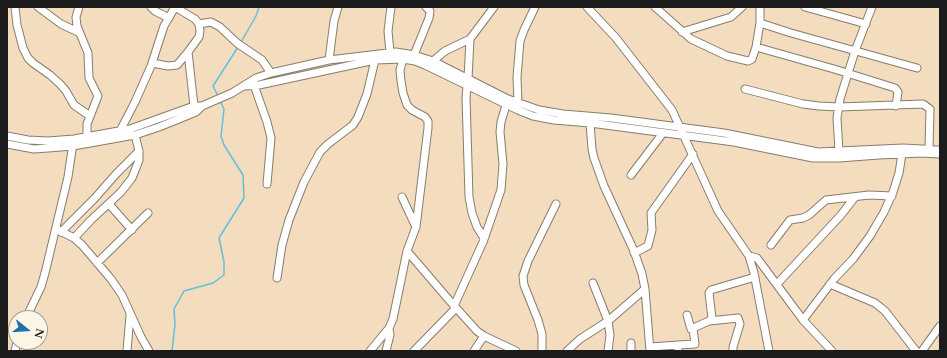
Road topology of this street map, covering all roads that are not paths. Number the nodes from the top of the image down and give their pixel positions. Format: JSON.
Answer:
{"nodes":[{"id":1,"x":15,"y":7,"type":"edge"},
{"id":2,"x":38,"y":7,"type":"edge"},
{"id":3,"x":79,"y":7,"type":"edge"},
{"id":4,"x":151,"y":7,"type":"edge"},
{"id":5,"x":175,"y":7,"type":"edge"},
{"id":6,"x":338,"y":7,"type":"edge"},
{"id":7,"x":392,"y":7,"type":"edge"},
{"id":8,"x":426,"y":7,"type":"edge"},
{"id":9,"x":494,"y":7,"type":"edge"},
{"id":10,"x":535,"y":7,"type":"edge"},
{"id":11,"x":587,"y":7,"type":"edge"},
{"id":12,"x":655,"y":7,"type":"edge"},
{"id":13,"x":742,"y":7,"type":"edge"},
{"id":14,"x":760,"y":7,"type":"edge"},
{"id":15,"x":805,"y":7,"type":"edge"},
{"id":16,"x":872,"y":7,"type":"edge"},
{"id":17,"x":169,"y":18,"type":"junction"},
{"id":18,"x":760,"y":23,"type":"junction"},
{"id":19,"x":199,"y":24,"type":"junction"},
{"id":20,"x":866,"y":24,"type":"junction"},
{"id":21,"x":78,"y":32,"type":"junction"},
{"id":22,"x":682,"y":32,"type":"junction"},
{"id":23,"x":470,"y":39,"type":"junction"},
{"id":24,"x":756,"y":47,"type":"junction"},
{"id":25,"x":855,"y":51,"type":"junction"},
{"id":26,"x":188,"y":52,"type":"junction"},
{"id":27,"x":390,"y":52,"type":"junction"},
{"id":28,"x":414,"y":55,"type":"junction"},
{"id":29,"x":403,"y":59,"type":"junction"},
{"id":30,"x":329,"y":60,"type":"junction"},
{"id":31,"x":375,"y":60,"type":"junction"},
{"id":32,"x":433,"y":61,"type":"junction"},
{"id":33,"x":152,"y":63,"type":"junction"},
{"id":34,"x":917,"y":68,"type":"dead end"},
{"id":35,"x":271,"y":73,"type":"junction"},
{"id":36,"x":848,"y":73,"type":"junction"},
{"id":37,"x":468,"y":82,"type":"junction"},
{"id":38,"x":254,"y":85,"type":"junction"},
{"id":39,"x":243,"y":86,"type":"junction"},
{"id":40,"x":745,"y":89,"type":"dead end"},
{"id":41,"x":518,"y":103,"type":"junction"},
{"id":42,"x":506,"y":105,"type":"junction"},
{"id":43,"x":198,"y":106,"type":"junction"},
{"id":44,"x":896,"y":106,"type":"junction"},
{"id":45,"x":839,"y":107,"type":"junction"},
{"id":46,"x":90,"y":116,"type":"junction"},
{"id":47,"x":590,"y":124,"type":"junction"},
{"id":48,"x":681,"y":128,"type":"junction"},
{"id":49,"x":120,"y":131,"type":"junction"},
{"id":50,"x":663,"y":133,"type":"junction"},
{"id":51,"x":135,"y":135,"type":"junction"},
{"id":52,"x":684,"y":135,"type":"junction"},
{"id":53,"x":7,"y":136,"type":"edge"},
{"id":54,"x":87,"y":136,"type":"junction"},
{"id":55,"x":73,"y":142,"type":"junction"},
{"id":56,"x":7,"y":144,"type":"edge"},
{"id":57,"x":929,"y":148,"type":"junction"},
{"id":58,"x":940,"y":150,"type":"edge"},
{"id":59,"x":139,"y":151,"type":"junction"},
{"id":60,"x":839,"y":151,"type":"junction"},
{"id":61,"x":693,"y":154,"type":"junction"},
{"id":62,"x":902,"y":154,"type":"junction"},
{"id":63,"x":940,"y":154,"type":"edge"},
{"id":64,"x":631,"y":175,"type":"dead end"},
{"id":65,"x":267,"y":184,"type":"dead end"},
{"id":66,"x":892,"y":196,"type":"junction"},
{"id":67,"x":855,"y":197,"type":"junction"},
{"id":68,"x":402,"y":198,"type":"dead end"},
{"id":69,"x":109,"y":204,"type":"junction"},
{"id":70,"x":556,"y":204,"type":"dead end"},
{"id":71,"x":148,"y":213,"type":"dead end"},
{"id":72,"x":416,"y":227,"type":"junction"},
{"id":73,"x":58,"y":230,"type":"junction"},
{"id":74,"x":132,"y":230,"type":"junction"},
{"id":75,"x":74,"y":238,"type":"junction"},
{"id":76,"x":484,"y":238,"type":"junction"},
{"id":77,"x":771,"y":245,"type":"dead end"},
{"id":78,"x":407,"y":251,"type":"junction"},
{"id":79,"x":634,"y":253,"type":"junction"},
{"id":80,"x":749,"y":256,"type":"junction"},
{"id":81,"x":97,"y":263,"type":"junction"},
{"id":82,"x":755,"y":276,"type":"junction"},
{"id":83,"x":277,"y":278,"type":"dead end"},
{"id":84,"x":593,"y":283,"type":"dead end"},
{"id":85,"x":777,"y":284,"type":"junction"},
{"id":86,"x":830,"y":284,"type":"junction"},
{"id":87,"x":645,"y":288,"type":"junction"},
{"id":88,"x":455,"y":307,"type":"junction"},
{"id":89,"x":30,"y":310,"type":"edge"},
{"id":90,"x":130,"y":313,"type":"junction"},
{"id":91,"x":687,"y":315,"type":"dead end"},
{"id":92,"x":803,"y":320,"type":"junction"},
{"id":93,"x":608,"y":321,"type":"junction"},
{"id":94,"x":709,"y":321,"type":"junction"},
{"id":95,"x":940,"y":326,"type":"edge"},
{"id":96,"x":389,"y":328,"type":"junction"},
{"id":97,"x":693,"y":328,"type":"junction"},
{"id":98,"x":484,"y":336,"type":"junction"},
{"id":99,"x":678,"y":348,"type":"edge"},
{"id":100,"x":650,"y":349,"type":"edge"},
{"id":101,"x":127,"y":351,"type":"edge"},
{"id":102,"x":149,"y":351,"type":"edge"},
{"id":103,"x":370,"y":351,"type":"edge"},
{"id":104,"x":386,"y":351,"type":"edge"},
{"id":105,"x":414,"y":351,"type":"edge"},
{"id":106,"x":474,"y":351,"type":"edge"},
{"id":107,"x":516,"y":351,"type":"edge"},
{"id":108,"x":542,"y":351,"type":"edge"},
{"id":109,"x":567,"y":351,"type":"edge"},
{"id":110,"x":608,"y":351,"type":"edge"},
{"id":111,"x":733,"y":351,"type":"edge"},
{"id":112,"x":769,"y":351,"type":"edge"},
{"id":113,"x":832,"y":351,"type":"edge"},
{"id":114,"x":916,"y":351,"type":"edge"},
{"id":115,"x":922,"y":351,"type":"edge"}],
"edges":[{"from":1,"to":46,"type":"street"},
{"from":2,"to":21,"type":"street"},
{"from":3,"to":21,"type":"street"},
{"from":4,"to":17,"type":"street"},
{"from":5,"to":17,"type":"street"},
{"from":5,"to":19,"type":"street"},
{"from":6,"to":30,"type":"street"},
{"from":7,"to":27,"type":"street"},
{"from":8,"to":28,"type":"street"},
{"from":9,"to":23,"type":"street"},
{"from":10,"to":41,"type":"street"},
{"from":11,"to":48,"type":"street"},
{"from":12,"to":22,"type":"street"},
{"from":13,"to":22,"type":"street"},
{"from":14,"to":18,"type":"street"},
{"from":15,"to":20,"type":"street"},
{"from":16,"to":20,"type":"street"},
{"from":17,"to":33,"type":"street"},
{"from":18,"to":24,"type":"street"},
{"from":18,"to":25,"type":"street"},
{"from":19,"to":26,"type":"street"},
{"from":19,"to":35,"type":"street"},
{"from":20,"to":25,"type":"street"},
{"from":21,"to":46,"type":"street"},
{"from":22,"to":24,"type":"street"},
{"from":23,"to":32,"type":"street"},
{"from":23,"to":37,"type":"street"},
{"from":24,"to":36,"type":"street"},
{"from":25,"to":34,"type":"street"},
{"from":25,"to":36,"type":"street"},
{"from":26,"to":33,"type":"street"},
{"from":26,"to":43,"type":"street"},
{"from":27,"to":28,"type":"street"},
{"from":27,"to":30,"type":"street"},
{"from":28,"to":32,"type":"street"},
{"from":29,"to":31,"type":"street"},
{"from":29,"to":37,"type":"street"},
{"from":29,"to":72,"type":"street"},
{"from":30,"to":35,"type":"street"},
{"from":31,"to":38,"type":"street"},
{"from":31,"to":83,"type":"street"},
{"from":32,"to":37,"type":"street"},
{"from":33,"to":49,"type":"street"},
{"from":35,"to":39,"type":"street"},
{"from":36,"to":44,"type":"street"},
{"from":36,"to":45,"type":"street"},
{"from":37,"to":41,"type":"street"},
{"from":37,"to":42,"type":"street"},
{"from":37,"to":76,"type":"street"},
{"from":38,"to":39,"type":"street"},
{"from":38,"to":65,"type":"street"},
{"from":39,"to":43,"type":"street"},
{"from":40,"to":45,"type":"street"},
{"from":41,"to":48,"type":"street"},
{"from":42,"to":47,"type":"street"},
{"from":42,"to":76,"type":"street"},
{"from":43,"to":49,"type":"street"},
{"from":43,"to":51,"type":"street"},
{"from":44,"to":45,"type":"street"},
{"from":44,"to":57,"type":"street"},
{"from":45,"to":60,"type":"street"},
{"from":46,"to":54,"type":"street"},
{"from":47,"to":50,"type":"street"},
{"from":47,"to":79,"type":"street"},
{"from":48,"to":52,"type":"street"},
{"from":48,"to":60,"type":"street"},
{"from":49,"to":54,"type":"street"},
{"from":50,"to":52,"type":"street"},
{"from":50,"to":64,"type":"street"},
{"from":51,"to":55,"type":"street"},
{"from":51,"to":59,"type":"street"},
{"from":52,"to":61,"type":"street"},
{"from":52,"to":62,"type":"street"},
{"from":53,"to":55,"type":"street"},
{"from":54,"to":55,"type":"street"},
{"from":55,"to":56,"type":"street"},
{"from":55,"to":73,"type":"street"},
{"from":57,"to":58,"type":"street"},
{"from":57,"to":60,"type":"street"},
{"from":59,"to":69,"type":"street"},
{"from":59,"to":73,"type":"street"},
{"from":61,"to":79,"type":"street"},
{"from":61,"to":80,"type":"street"},
{"from":62,"to":63,"type":"street"},
{"from":62,"to":66,"type":"street"},
{"from":66,"to":67,"type":"street"},
{"from":66,"to":86,"type":"street"},
{"from":67,"to":77,"type":"street"},
{"from":67,"to":85,"type":"street"},
{"from":68,"to":72,"type":"street"},
{"from":69,"to":74,"type":"street"},
{"from":69,"to":75,"type":"street"},
{"from":70,"to":108,"type":"street"},
{"from":71,"to":74,"type":"street"},
{"from":72,"to":78,"type":"street"},
{"from":73,"to":75,"type":"street"},
{"from":73,"to":89,"type":"street"},
{"from":74,"to":81,"type":"street"},
{"from":75,"to":81,"type":"street"},
{"from":76,"to":88,"type":"street"},
{"from":78,"to":88,"type":"street"},
{"from":78,"to":96,"type":"street"},
{"from":79,"to":87,"type":"street"},
{"from":80,"to":82,"type":"street"},
{"from":80,"to":85,"type":"street"},
{"from":81,"to":90,"type":"street"},
{"from":82,"to":94,"type":"street"},
{"from":82,"to":112,"type":"street"},
{"from":84,"to":93,"type":"street"},
{"from":85,"to":92,"type":"street"},
{"from":86,"to":92,"type":"street"},
{"from":86,"to":114,"type":"street"},
{"from":87,"to":93,"type":"street"},
{"from":87,"to":100,"type":"street"},
{"from":88,"to":98,"type":"street"},
{"from":88,"to":105,"type":"street"},
{"from":90,"to":101,"type":"street"},
{"from":90,"to":102,"type":"street"},
{"from":91,"to":97,"type":"street"},
{"from":92,"to":113,"type":"street"},
{"from":93,"to":109,"type":"street"},
{"from":93,"to":110,"type":"street"},
{"from":94,"to":97,"type":"street"},
{"from":94,"to":111,"type":"street"},
{"from":95,"to":115,"type":"street"},
{"from":96,"to":103,"type":"street"},
{"from":96,"to":104,"type":"street"},
{"from":97,"to":99,"type":"street"},
{"from":98,"to":106,"type":"street"},
{"from":98,"to":107,"type":"street"},
{"from":99,"to":100,"type":"street"}]}
